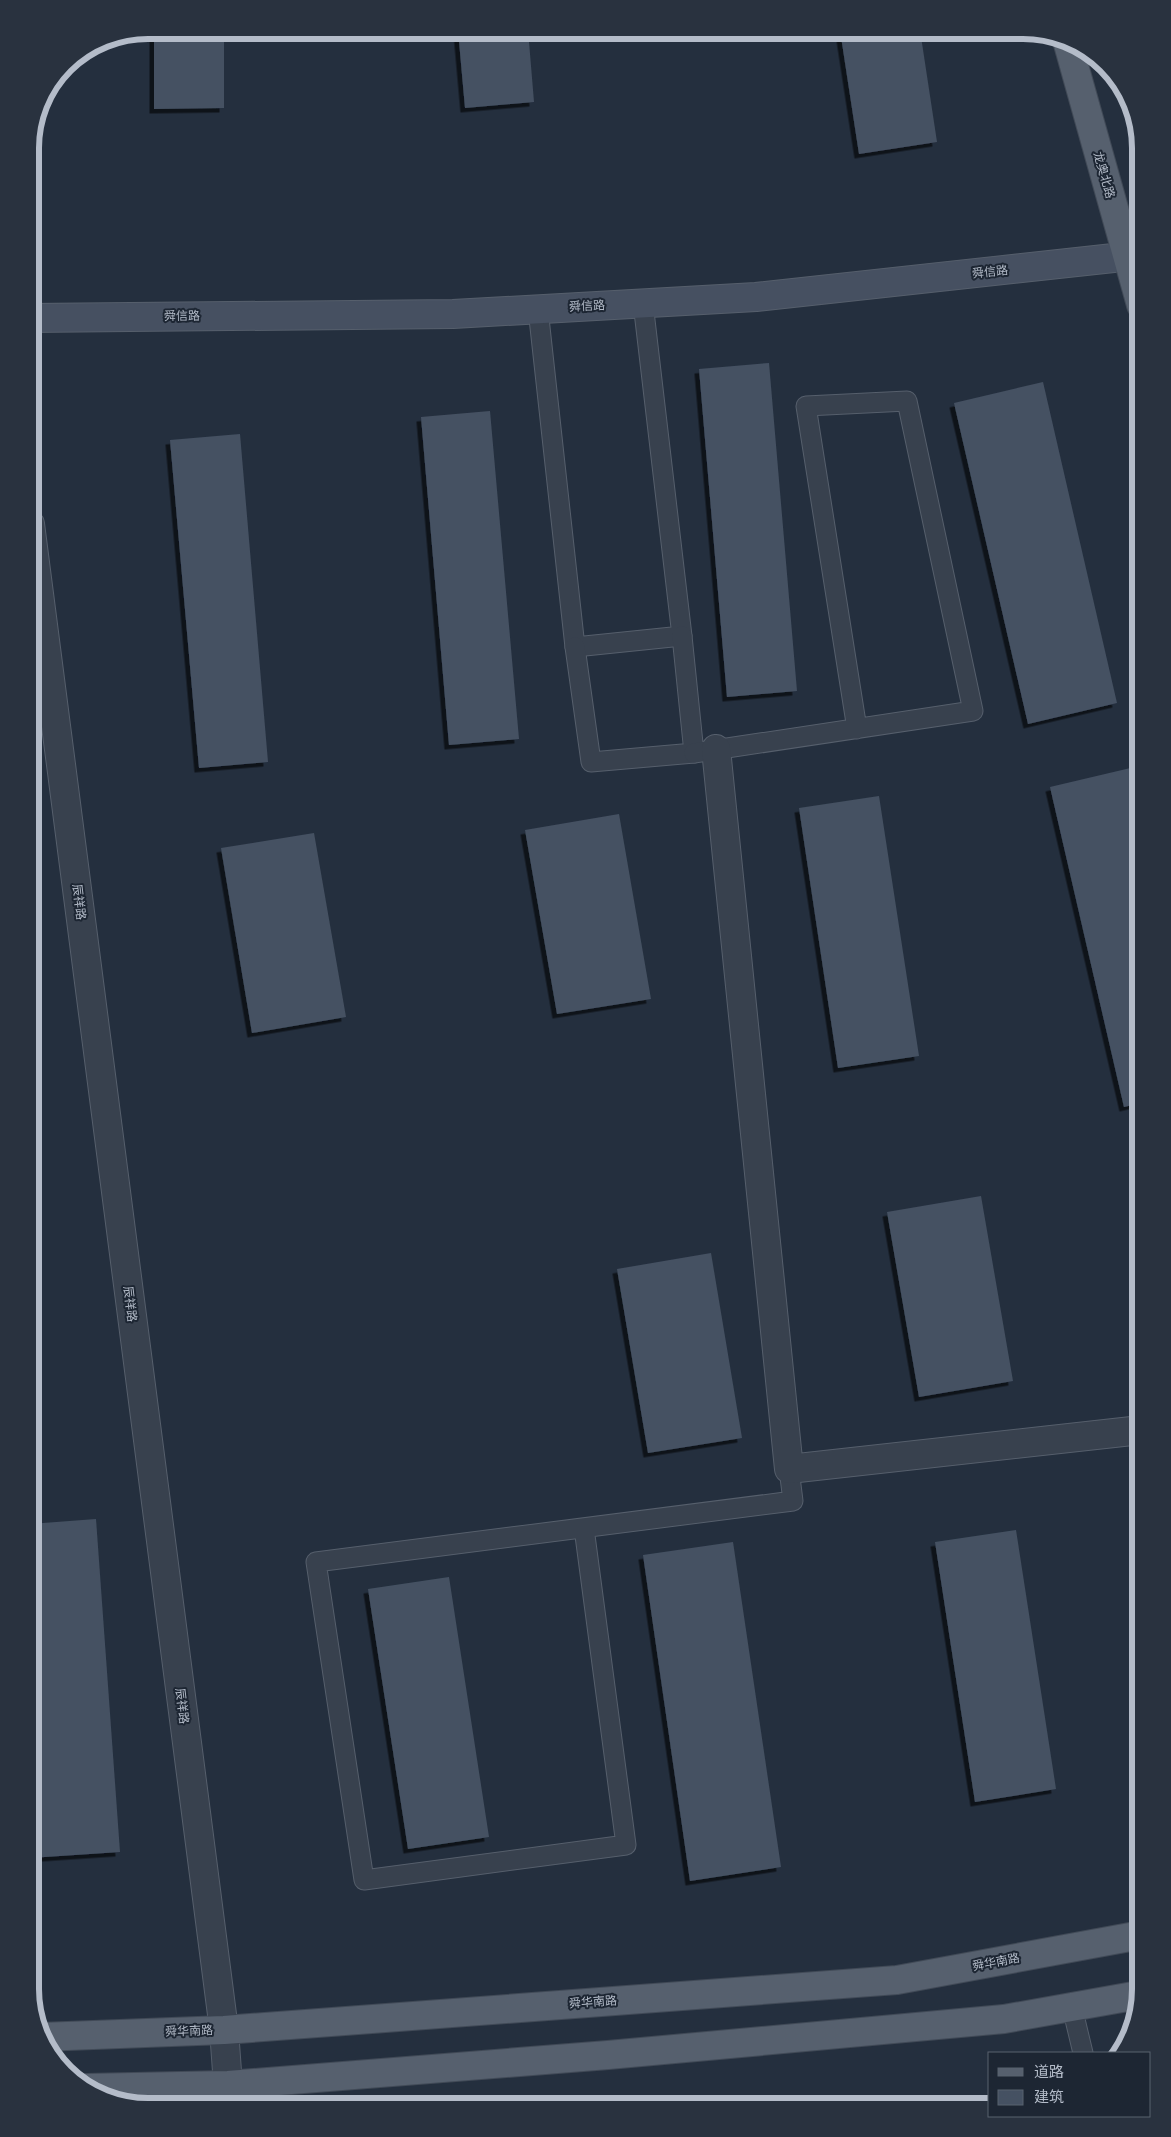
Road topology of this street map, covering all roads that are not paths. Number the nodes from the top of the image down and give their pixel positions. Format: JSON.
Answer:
{"nodes":[{"id":1,"x":1070,"y":49,"type":"edge"},
{"id":2,"x":1132,"y":247,"type":"edge"},
{"id":3,"x":1132,"y":257,"type":"edge"},
{"id":4,"x":643,"y":303,"type":"junction"},
{"id":5,"x":538,"y":309,"type":"junction"},
{"id":6,"x":39,"y":318,"type":"edge"},
{"id":7,"x":39,"y":594,"type":"edge"},
{"id":8,"x":682,"y":636,"type":"junction"},
{"id":9,"x":575,"y":647,"type":"junction"},
{"id":10,"x":857,"y":728,"type":"junction"},
{"id":11,"x":705,"y":751,"type":"junction"},
{"id":12,"x":1132,"y":1431,"type":"edge"},
{"id":13,"x":789,"y":1469,"type":"junction"},
{"id":14,"x":584,"y":1528,"type":"junction"},
{"id":15,"x":1132,"y":1937,"type":"edge"},
{"id":16,"x":1131,"y":1996,"type":"edge"},
{"id":17,"x":1072,"y":2007,"type":"junction"},
{"id":18,"x":224,"y":2030,"type":"junction"},
{"id":19,"x":50,"y":2037,"type":"edge"},
{"id":20,"x":1083,"y":2052,"type":"edge"},
{"id":21,"x":228,"y":2085,"type":"junction"},
{"id":22,"x":101,"y":2088,"type":"edge"}],
"edges":[{"from":1,"to":2,"type":"main road","name":"龙奥北路"},
{"from":3,"to":4,"type":"street","name":"舜信路"},
{"from":4,"to":5,"type":"street","name":"舜信路"},
{"from":4,"to":8,"type":"lane"},
{"from":5,"to":6,"type":"street","name":"舜信路"},
{"from":5,"to":9,"type":"lane"},
{"from":7,"to":18,"type":"street","name":"辰祥路"},
{"from":8,"to":9,"type":"lane"},
{"from":8,"to":11,"type":"lane"},
{"from":9,"to":11,"type":"lane"},
{"from":10,"to":10,"type":"lane"},
{"from":10,"to":11,"type":"lane"},
{"from":11,"to":13,"type":"street"},
{"from":12,"to":13,"type":"street"},
{"from":13,"to":14,"type":"lane"},
{"from":14,"to":14,"type":"lane"},
{"from":15,"to":18,"type":"main road","name":"舜华南路"},
{"from":16,"to":17,"type":"main road"},
{"from":17,"to":20,"type":"lane"},
{"from":17,"to":21,"type":"main road"},
{"from":18,"to":19,"type":"main road","name":"舜华南路"},
{"from":18,"to":21,"type":"street","name":"辰祥路"},
{"from":21,"to":22,"type":"main road"}]}
